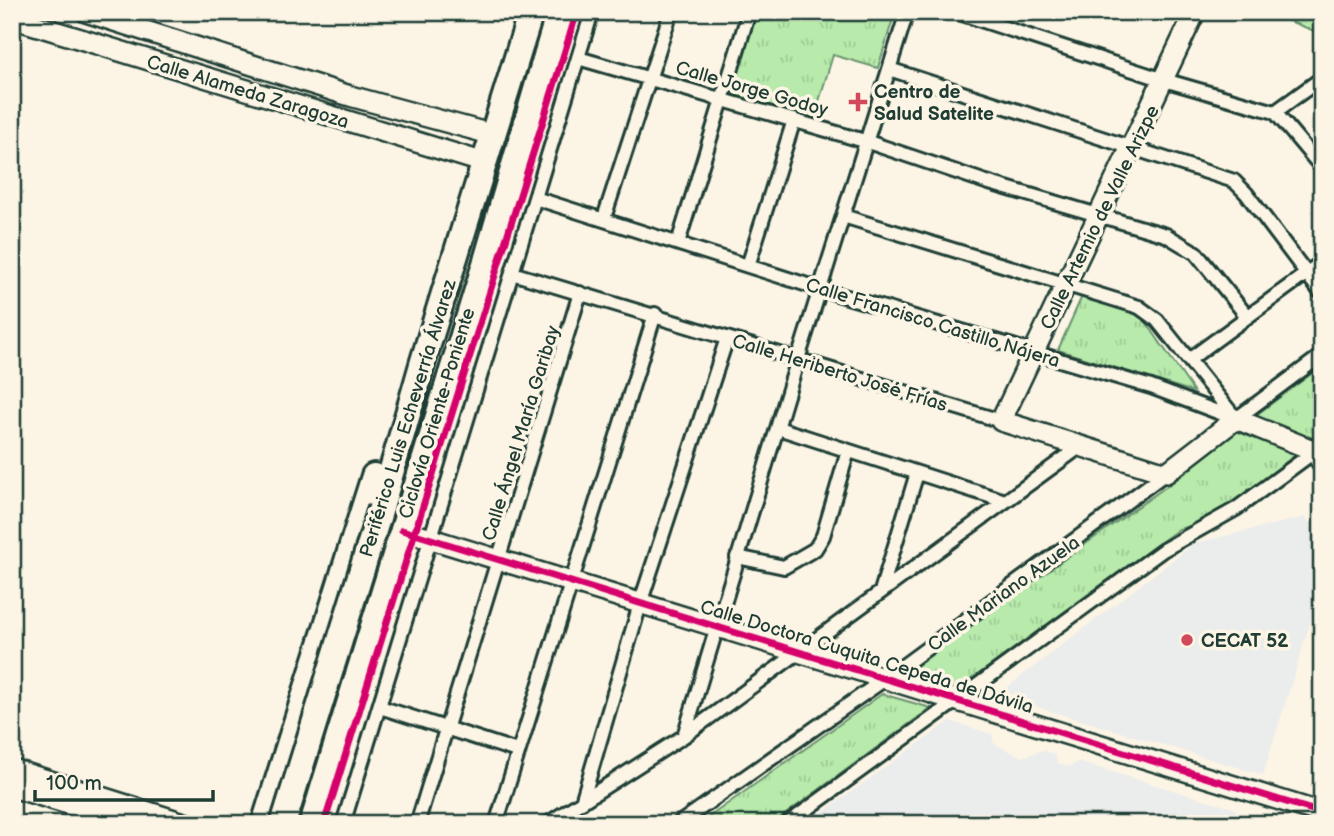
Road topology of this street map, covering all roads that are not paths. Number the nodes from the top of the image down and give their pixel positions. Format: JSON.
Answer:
{"nodes":[{"id":1,"x":86,"y":12,"type":"edge"},
{"id":2,"x":531,"y":12,"type":"edge"},
{"id":3,"x":559,"y":12,"type":"edge"},
{"id":4,"x":592,"y":12,"type":"edge"},
{"id":5,"x":671,"y":12,"type":"edge"},
{"id":6,"x":748,"y":12,"type":"edge"},
{"id":7,"x":907,"y":12,"type":"edge"},
{"id":8,"x":956,"y":12,"type":"edge"},
{"id":9,"x":1195,"y":12,"type":"edge"},
{"id":10,"x":12,"y":18,"type":"edge"},
{"id":11,"x":203,"y":51,"type":"junction"},
{"id":12,"x":578,"y":58,"type":"junction"},
{"id":13,"x":889,"y":69,"type":"junction"},
{"id":14,"x":195,"y":75,"type":"junction"},
{"id":15,"x":1322,"y":78,"type":"edge"},
{"id":16,"x":650,"y":79,"type":"junction"},
{"id":17,"x":1164,"y":80,"type":"junction"},
{"id":18,"x":724,"y":100,"type":"junction"},
{"id":19,"x":1275,"y":112,"type":"junction"},
{"id":20,"x":794,"y":120,"type":"junction"},
{"id":21,"x":494,"y":135,"type":"junction"},
{"id":22,"x":868,"y":142,"type":"junction"},
{"id":23,"x":1133,"y":148,"type":"junction"},
{"id":24,"x":485,"y":163,"type":"junction"},
{"id":25,"x":1322,"y":168,"type":"edge"},
{"id":26,"x":535,"y":198,"type":"junction"},
{"id":27,"x":844,"y":216,"type":"junction"},
{"id":28,"x":1100,"y":217,"type":"junction"},
{"id":29,"x":604,"y":218,"type":"junction"},
{"id":30,"x":678,"y":243,"type":"junction"},
{"id":31,"x":1322,"y":262,"type":"edge"},
{"id":32,"x":748,"y":266,"type":"junction"},
{"id":33,"x":512,"y":273,"type":"junction"},
{"id":34,"x":1306,"y":274,"type":"junction"},
{"id":35,"x":1067,"y":286,"type":"junction"},
{"id":36,"x":820,"y":289,"type":"junction"},
{"id":37,"x":580,"y":293,"type":"junction"},
{"id":38,"x":1322,"y":294,"type":"edge"},
{"id":39,"x":655,"y":314,"type":"junction"},
{"id":40,"x":1247,"y":315,"type":"junction"},
{"id":41,"x":727,"y":338,"type":"junction"},
{"id":42,"x":1034,"y":352,"type":"junction"},
{"id":43,"x":1322,"y":355,"type":"edge"},
{"id":44,"x":798,"y":359,"type":"junction"},
{"id":45,"x":1190,"y":359,"type":"junction"},
{"id":46,"x":423,"y":361,"type":"junction"},
{"id":47,"x":1236,"y":419,"type":"junction"},
{"id":48,"x":1000,"y":421,"type":"junction"},
{"id":49,"x":778,"y":428,"type":"junction"},
{"id":50,"x":1081,"y":446,"type":"junction"},
{"id":51,"x":848,"y":451,"type":"junction"},
{"id":52,"x":1319,"y":454,"type":"edge"},
{"id":53,"x":917,"y":473,"type":"junction"},
{"id":54,"x":1166,"y":473,"type":"junction"},
{"id":55,"x":1005,"y":501,"type":"junction"},
{"id":56,"x":402,"y":530,"type":"junction"},
{"id":57,"x":431,"y":538,"type":"junction"},
{"id":58,"x":737,"y":557,"type":"junction"},
{"id":59,"x":498,"y":560,"type":"junction"},
{"id":60,"x":572,"y":581,"type":"junction"},
{"id":61,"x":882,"y":588,"type":"junction"},
{"id":62,"x":640,"y":604,"type":"junction"},
{"id":63,"x":716,"y":627,"type":"junction"},
{"id":64,"x":795,"y":652,"type":"junction"},
{"id":65,"x":885,"y":679,"type":"junction"},
{"id":66,"x":956,"y":699,"type":"junction"},
{"id":67,"x":380,"y":707,"type":"junction"},
{"id":68,"x":445,"y":729,"type":"junction"},
{"id":69,"x":684,"y":736,"type":"junction"},
{"id":70,"x":517,"y":751,"type":"junction"},
{"id":71,"x":12,"y":768,"type":"edge"},
{"id":72,"x":12,"y":787,"type":"edge"},
{"id":73,"x":271,"y":798,"type":"junction"},
{"id":74,"x":582,"y":802,"type":"junction"},
{"id":75,"x":107,"y":812,"type":"edge"},
{"id":76,"x":1322,"y":813,"type":"edge"},
{"id":77,"x":314,"y":815,"type":"edge"},
{"id":78,"x":133,"y":824,"type":"edge"},
{"id":79,"x":187,"y":824,"type":"edge"},
{"id":80,"x":264,"y":824,"type":"edge"},
{"id":81,"x":282,"y":824,"type":"edge"},
{"id":82,"x":343,"y":824,"type":"edge"},
{"id":83,"x":417,"y":824,"type":"edge"},
{"id":84,"x":496,"y":824,"type":"edge"},
{"id":85,"x":547,"y":824,"type":"edge"},
{"id":86,"x":678,"y":824,"type":"edge"},
{"id":87,"x":786,"y":824,"type":"edge"}],
"edges":[{"from":1,"to":11,"type":"street","name":"Calle Alameda Zaragoza"},
{"from":2,"to":21,"type":"highway","name":"Periférico Luis Echeverría Álvarez"},
{"from":3,"to":56,"type":"highway","name":"Periférico Luis Echeverría Álvarez"},
{"from":4,"to":12,"type":"street"},
{"from":5,"to":16,"type":"street"},
{"from":6,"to":18,"type":"street"},
{"from":7,"to":13,"type":"street"},
{"from":8,"to":17,"type":"street"},
{"from":9,"to":17,"type":"street","name":"Calle Artemio de Valle Arizpe"},
{"from":10,"to":14,"type":"street","name":"Calle Alameda Zaragoza"},
{"from":11,"to":14,"type":"street"},
{"from":11,"to":21,"type":"street","name":"Calle Alameda Zaragoza"},
{"from":12,"to":16,"type":"street","name":"Calle Jorge Godoy"},
{"from":12,"to":26,"type":"street"},
{"from":13,"to":22,"type":"street"},
{"from":13,"to":23,"type":"street"},
{"from":14,"to":24,"type":"street","name":"Calle Alameda Zaragoza"},
{"from":15,"to":19,"type":"street"},
{"from":16,"to":18,"type":"street","name":"Calle Jorge Godoy"},
{"from":16,"to":29,"type":"street"},
{"from":17,"to":19,"type":"street"},
{"from":17,"to":23,"type":"street","name":"Calle Artemio de Valle Arizpe"},
{"from":18,"to":20,"type":"street","name":"Calle Jorge Godoy"},
{"from":18,"to":30,"type":"street"},
{"from":19,"to":25,"type":"street"},
{"from":20,"to":22,"type":"street","name":"Calle Jorge Godoy"},
{"from":20,"to":32,"type":"street"},
{"from":21,"to":24,"type":"highway","name":"Periférico Luis Echeverría Álvarez"},
{"from":22,"to":27,"type":"street"},
{"from":22,"to":28,"type":"street","name":"Calle Jorge Godoy"},
{"from":23,"to":28,"type":"street","name":"Calle Artemio de Valle Arizpe"},
{"from":23,"to":34,"type":"street"},
{"from":24,"to":46,"type":"highway","name":"Periférico Luis Echeverría Álvarez"},
{"from":26,"to":29,"type":"street","name":"Calle Francisco Castillo Nájera"},
{"from":26,"to":33,"type":"street"},
{"from":27,"to":35,"type":"street"},
{"from":27,"to":36,"type":"street"},
{"from":28,"to":35,"type":"street","name":"Calle Artemio de Valle Arizpe"},
{"from":28,"to":40,"type":"street","name":"Calle Jorge Godoy"},
{"from":29,"to":30,"type":"street","name":"Calle Francisco Castillo Nájera"},
{"from":30,"to":32,"type":"street","name":"Calle Francisco Castillo Nájera"},
{"from":31,"to":34,"type":"street"},
{"from":32,"to":36,"type":"street","name":"Calle Francisco Castillo Nájera"},
{"from":33,"to":37,"type":"street","name":"Calle Heriberto José Frías"},
{"from":33,"to":57,"type":"street"},
{"from":34,"to":38,"type":"street"},
{"from":34,"to":40,"type":"street"},
{"from":35,"to":42,"type":"street","name":"Calle Artemio de Valle Arizpe"},
{"from":35,"to":45,"type":"street"},
{"from":36,"to":42,"type":"street","name":"Calle Francisco Castillo Nájera"},
{"from":36,"to":44,"type":"street"},
{"from":37,"to":39,"type":"street","name":"Calle Heriberto José Frías"},
{"from":37,"to":59,"type":"street","name":"Calle Ángel María Garibay"},
{"from":39,"to":41,"type":"street","name":"Calle Heriberto José Frías"},
{"from":39,"to":60,"type":"street"},
{"from":40,"to":45,"type":"street"},
{"from":41,"to":44,"type":"street","name":"Calle Heriberto José Frías"},
{"from":41,"to":62,"type":"street"},
{"from":42,"to":47,"type":"street","name":"Calle Francisco Castillo Nájera"},
{"from":42,"to":48,"type":"street","name":"Calle Artemio de Valle Arizpe"},
{"from":43,"to":47,"type":"street","name":"Calle Mariano Azuela"},
{"from":44,"to":48,"type":"street","name":"Calle Heriberto José Frías"},
{"from":44,"to":49,"type":"street"},
{"from":45,"to":47,"type":"street"},
{"from":46,"to":73,"type":"highway"},
{"from":46,"to":81,"type":"highway","name":"Periférico Luis Echeverría Álvarez","bridge":true},
{"from":47,"to":52,"type":"street","name":"Calle Francisco Castillo Nájera"},
{"from":47,"to":54,"type":"street","name":"Calle Mariano Azuela"},
{"from":48,"to":50,"type":"street","name":"Calle Heriberto José Frías"},
{"from":49,"to":51,"type":"street"},
{"from":49,"to":58,"type":"street"},
{"from":50,"to":54,"type":"street","name":"Calle Heriberto José Frías"},
{"from":50,"to":55,"type":"street"},
{"from":51,"to":53,"type":"street"},
{"from":51,"to":58,"type":"street"},
{"from":52,"to":66,"type":"street"},
{"from":53,"to":55,"type":"street"},
{"from":53,"to":61,"type":"street"},
{"from":54,"to":65,"type":"street","name":"Calle Mariano Azuela"},
{"from":55,"to":61,"type":"street"},
{"from":56,"to":57,"type":"street","name":"Calle Doctora Cuquita Cepeda de Dávila"},
{"from":56,"to":77,"type":"highway","name":"Periférico Luis Echeverría Álvarez"},
{"from":57,"to":59,"type":"street","name":"Calle Doctora Cuquita Cepeda de Dávila"},
{"from":57,"to":67,"type":"street"},
{"from":58,"to":63,"type":"street"},
{"from":59,"to":60,"type":"street","name":"Calle Doctora Cuquita Cepeda de Dávila"},
{"from":59,"to":68,"type":"street","name":"Calle Ángel María Garibay"},
{"from":60,"to":62,"type":"street","name":"Calle Doctora Cuquita Cepeda de Dávila"},
{"from":60,"to":70,"type":"street"},
{"from":61,"to":64,"type":"street"},
{"from":62,"to":63,"type":"street","name":"Calle Doctora Cuquita Cepeda de Dávila"},
{"from":62,"to":74,"type":"street"},
{"from":63,"to":64,"type":"street","name":"Calle Doctora Cuquita Cepeda de Dávila"},
{"from":63,"to":69,"type":"street"},
{"from":64,"to":65,"type":"street","name":"Calle Doctora Cuquita Cepeda de Dávila"},
{"from":64,"to":69,"type":"street"},
{"from":65,"to":66,"type":"street","name":"Calle Doctora Cuquita Cepeda de Dávila"},
{"from":65,"to":86,"type":"street","name":"Calle Mariano Azuela"},
{"from":66,"to":76,"type":"street","name":"Calle Doctora Cuquita Cepeda de Dávila"},
{"from":66,"to":87,"type":"street"},
{"from":67,"to":68,"type":"street"},
{"from":67,"to":82,"type":"street"},
{"from":68,"to":70,"type":"street"},
{"from":68,"to":83,"type":"street","name":"Calle Ángel María Garibay"},
{"from":69,"to":74,"type":"street"},
{"from":70,"to":84,"type":"street"},
{"from":71,"to":75,"type":"street"},
{"from":72,"to":75,"type":"street"},
{"from":73,"to":77,"type":"highway"},
{"from":73,"to":80,"type":"highway"},
{"from":74,"to":85,"type":"street"},
{"from":75,"to":78,"type":"street"},
{"from":75,"to":79,"type":"street"}]}
